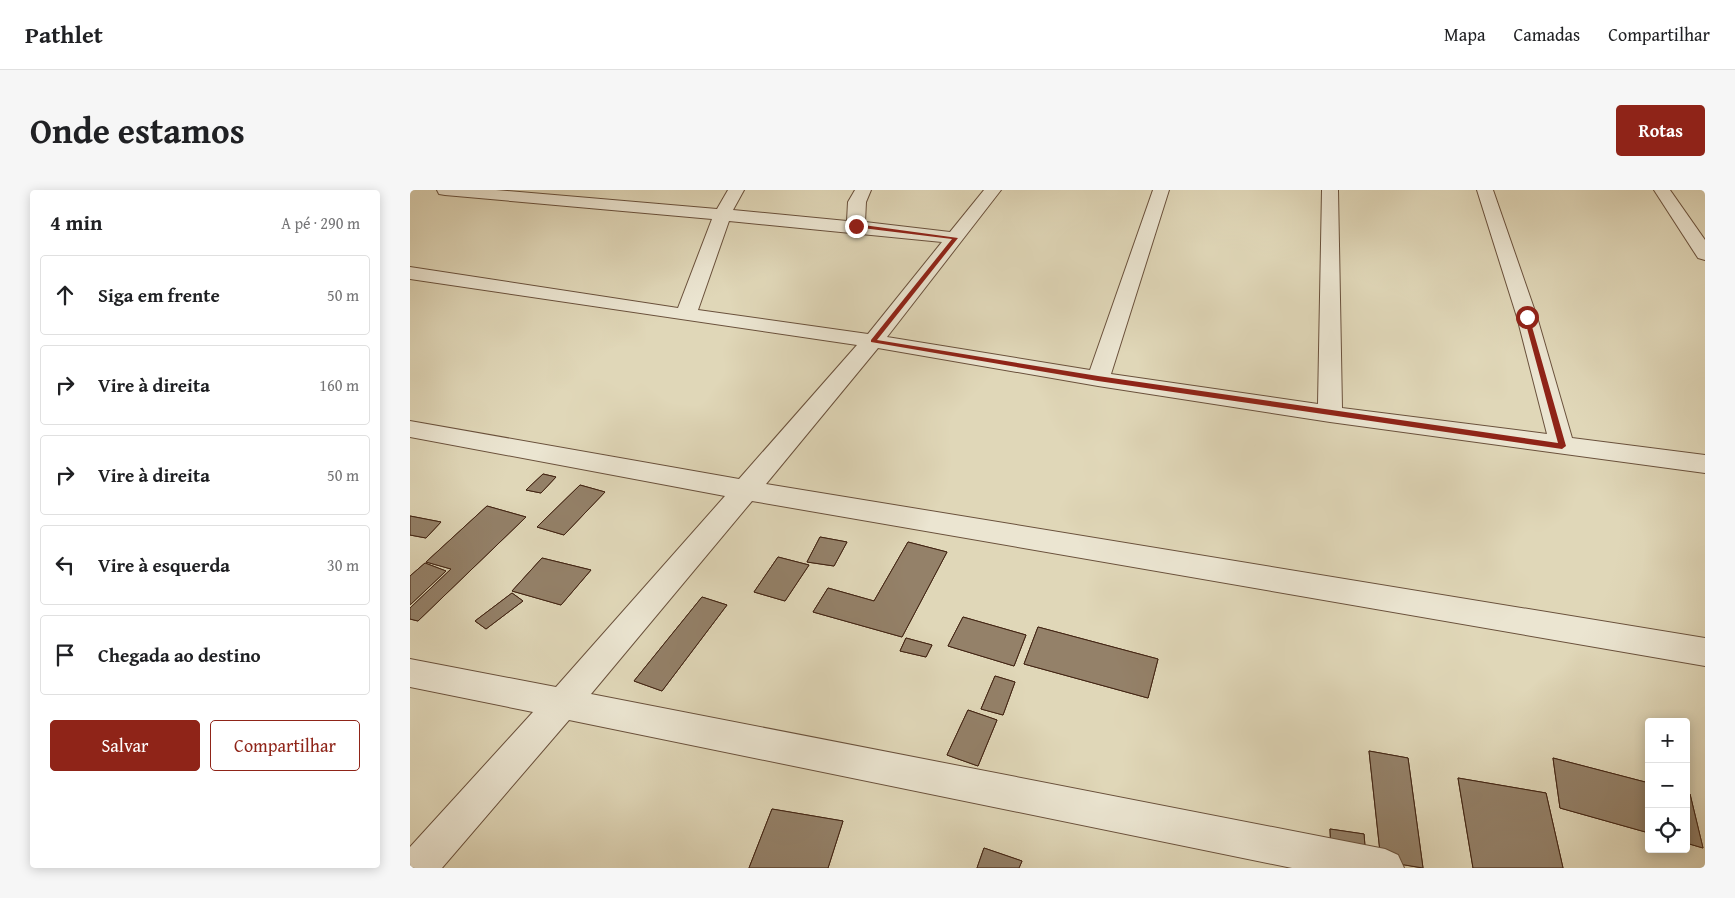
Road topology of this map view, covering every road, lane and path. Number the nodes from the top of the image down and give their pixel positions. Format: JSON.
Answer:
{"nodes":[{"id":1,"x":445,"y":190,"type":"edge"},
{"id":2,"x":736,"y":190,"type":"edge"},
{"id":3,"x":863,"y":190,"type":"edge"},
{"id":4,"x":993,"y":190,"type":"edge"},
{"id":5,"x":1162,"y":190,"type":"edge"},
{"id":6,"x":1330,"y":190,"type":"edge"},
{"id":7,"x":1485,"y":190,"type":"edge"},
{"id":8,"x":1662,"y":190,"type":"edge"},
{"id":9,"x":542,"y":195,"type":"edge"},
{"id":10,"x":723,"y":213,"type":"junction"},
{"id":11,"x":856,"y":226,"type":"junction"},
{"id":12,"x":956,"y":238,"type":"junction"},
{"id":13,"x":1705,"y":254,"type":"edge"},
{"id":14,"x":410,"y":273,"type":"edge"},
{"id":15,"x":686,"y":315,"type":"junction"},
{"id":16,"x":873,"y":341,"type":"junction"},
{"id":17,"x":1098,"y":378,"type":"junction"},
{"id":18,"x":1330,"y":414,"type":"junction"},
{"id":19,"x":410,"y":429,"type":"edge"},
{"id":20,"x":1562,"y":446,"type":"junction"},
{"id":21,"x":1705,"y":464,"type":"edge"},
{"id":22,"x":745,"y":490,"type":"junction"},
{"id":23,"x":1705,"y":652,"type":"edge"},
{"id":24,"x":410,"y":673,"type":"edge"},
{"id":25,"x":563,"y":703,"type":"junction"},
{"id":26,"x":417,"y":868,"type":"edge"},
{"id":27,"x":1385,"y":868,"type":"edge"}],
"edges":[{"from":1,"to":9,"type":"street"},
{"from":2,"to":10,"type":"street"},
{"from":3,"to":11,"type":"street"},
{"from":4,"to":12,"type":"street"},
{"from":5,"to":17,"type":"street"},
{"from":6,"to":18,"type":"street"},
{"from":7,"to":20,"type":"street"},
{"from":8,"to":13,"type":"street"},
{"from":9,"to":10,"type":"street"},
{"from":10,"to":11,"type":"street"},
{"from":10,"to":15,"type":"street"},
{"from":11,"to":12,"type":"street"},
{"from":12,"to":16,"type":"street"},
{"from":14,"to":15,"type":"street"},
{"from":15,"to":16,"type":"street"},
{"from":16,"to":17,"type":"street"},
{"from":16,"to":22,"type":"street"},
{"from":17,"to":18,"type":"street"},
{"from":18,"to":20,"type":"street"},
{"from":19,"to":22,"type":"street"},
{"from":20,"to":21,"type":"street"},
{"from":22,"to":23,"type":"street"},
{"from":22,"to":25,"type":"street"},
{"from":24,"to":25,"type":"street"},
{"from":25,"to":26,"type":"street"},
{"from":25,"to":27,"type":"street"}]}
